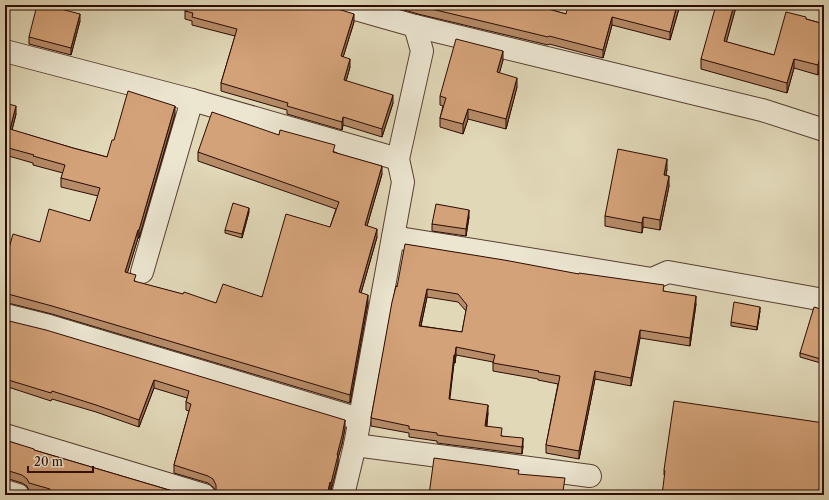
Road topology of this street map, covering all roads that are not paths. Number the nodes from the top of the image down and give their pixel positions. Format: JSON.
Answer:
{"nodes":[{"id":1,"x":342,"y":5,"type":"edge"},
{"id":2,"x":415,"y":26,"type":"junction"},
{"id":3,"x":5,"y":51,"type":"edge"},
{"id":4,"x":192,"y":100,"type":"junction"},
{"id":5,"x":824,"y":130,"type":"edge"},
{"id":6,"x":398,"y":159,"type":"junction"},
{"id":7,"x":393,"y":237,"type":"junction"},
{"id":8,"x":142,"y":272,"type":"dead end"},
{"id":9,"x":824,"y":300,"type":"edge"},
{"id":10,"x":5,"y":315,"type":"edge"},
{"id":11,"x":359,"y":419,"type":"junction"},
{"id":12,"x":5,"y":435,"type":"edge"},
{"id":13,"x":355,"y":445,"type":"junction"},
{"id":14,"x":590,"y":476,"type":"dead end"},
{"id":15,"x":5,"y":491,"type":"edge"},
{"id":16,"x":18,"y":495,"type":"edge"},
{"id":17,"x":204,"y":495,"type":"edge"},
{"id":18,"x":343,"y":495,"type":"edge"}],
"edges":[{"from":1,"to":2,"type":"street"},
{"from":2,"to":5,"type":"street"},
{"from":2,"to":6,"type":"street"},
{"from":3,"to":4,"type":"street"},
{"from":4,"to":6,"type":"street"},
{"from":4,"to":8,"type":"street"},
{"from":6,"to":7,"type":"street"},
{"from":7,"to":9,"type":"street"},
{"from":7,"to":11,"type":"street"},
{"from":10,"to":11,"type":"street"},
{"from":11,"to":13,"type":"street"},
{"from":12,"to":17,"type":"street"},
{"from":13,"to":14,"type":"street"},
{"from":13,"to":18,"type":"street"},
{"from":15,"to":16,"type":"street"}]}
